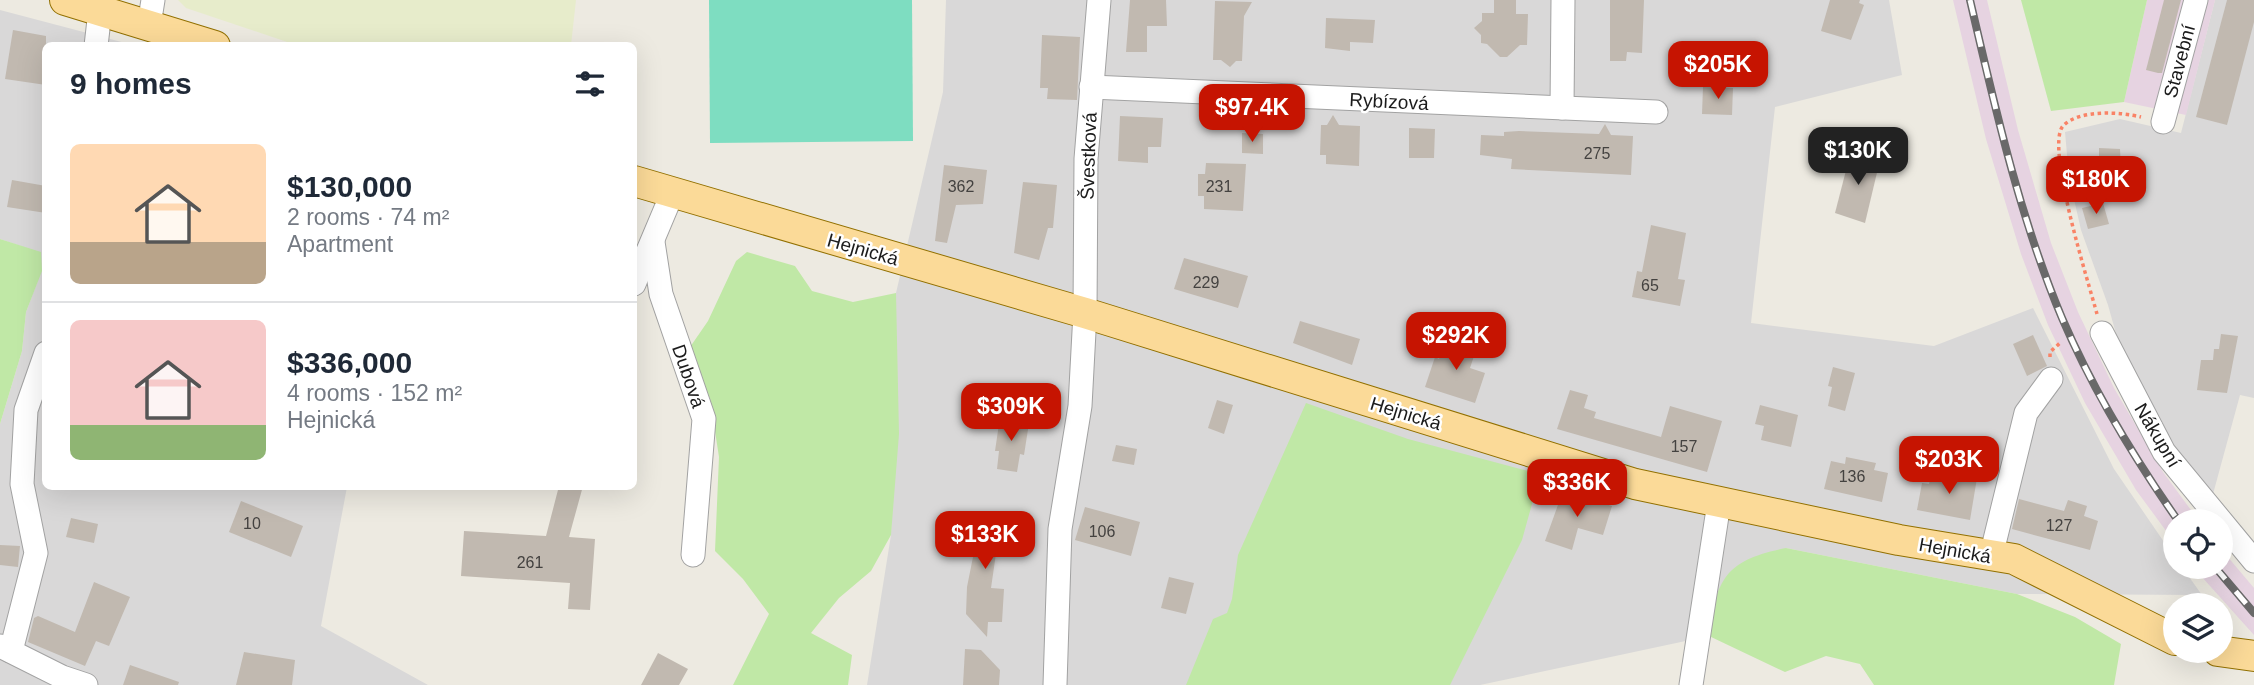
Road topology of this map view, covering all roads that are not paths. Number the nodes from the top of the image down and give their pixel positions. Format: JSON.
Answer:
{"nodes":[{"id":1,"x":65,"y":0,"type":"edge"},
{"id":2,"x":1099,"y":0,"type":"edge"},
{"id":3,"x":1563,"y":0,"type":"edge"},
{"id":4,"x":2196,"y":0,"type":"edge"},
{"id":5,"x":100,"y":11,"type":"junction"},
{"id":6,"x":151,"y":13,"type":"edge"},
{"id":7,"x":96,"y":42,"type":"edge"},
{"id":8,"x":207,"y":42,"type":"edge"},
{"id":9,"x":1091,"y":87,"type":"junction"},
{"id":10,"x":1562,"y":108,"type":"junction"},
{"id":11,"x":1656,"y":112,"type":"dead end"},
{"id":12,"x":2163,"y":122,"type":"road end"},
{"id":13,"x":637,"y":182,"type":"edge"},
{"id":14,"x":672,"y":194,"type":"junction"},
{"id":15,"x":653,"y":242,"type":"junction"},
{"id":16,"x":637,"y":258,"type":"edge"},
{"id":17,"x":637,"y":277,"type":"edge"},
{"id":18,"x":1085,"y":313,"type":"junction"},
{"id":19,"x":2102,"y":333,"type":"road end"},
{"id":20,"x":42,"y":365,"type":"edge"},
{"id":21,"x":2051,"y":379,"type":"dead end"},
{"id":22,"x":1719,"y":503,"type":"junction"},
{"id":23,"x":692,"y":555,"type":"dead end"},
{"id":24,"x":1991,"y":556,"type":"junction"},
{"id":25,"x":2254,"y":561,"type":"edge"},
{"id":26,"x":2163,"y":634,"type":"edge"},
{"id":27,"x":6,"y":649,"type":"edge"},
{"id":28,"x":2233,"y":653,"type":"edge"},
{"id":29,"x":2254,"y":656,"type":"edge"},
{"id":30,"x":86,"y":685,"type":"edge"},
{"id":31,"x":1055,"y":685,"type":"edge"},
{"id":32,"x":1691,"y":685,"type":"edge"}],
"edges":[{"from":1,"to":5,"type":"main road"},
{"from":2,"to":9,"type":"street","name":"Švestková"},
{"from":3,"to":10,"type":"street"},
{"from":4,"to":12,"type":"street","name":"Stavební"},
{"from":5,"to":6,"type":"main road"},
{"from":5,"to":7,"type":"street"},
{"from":6,"to":8,"type":"main road"},
{"from":9,"to":10,"type":"street","name":"Rybízová"},
{"from":9,"to":18,"type":"street","name":"Švestková"},
{"from":10,"to":11,"type":"street","name":"Rybízová"},
{"from":13,"to":14,"type":"main road","name":"Hejnická"},
{"from":14,"to":15,"type":"street"},
{"from":14,"to":18,"type":"main road","name":"Hejnická"},
{"from":15,"to":16,"type":"street"},
{"from":15,"to":17,"type":"street"},
{"from":15,"to":23,"type":"street","name":"Dubová"},
{"from":18,"to":22,"type":"main road","name":"Hejnická"},
{"from":18,"to":31,"type":"street","name":"Švestková"},
{"from":19,"to":25,"type":"street","name":"Nákupní"},
{"from":20,"to":27,"type":"street"},
{"from":21,"to":24,"type":"street"},
{"from":22,"to":24,"type":"main road","name":"Hejnická"},
{"from":22,"to":32,"type":"street"},
{"from":24,"to":26,"type":"main road","name":"Hejnická"},
{"from":27,"to":30,"type":"street"},
{"from":28,"to":29,"type":"main road"}]}
